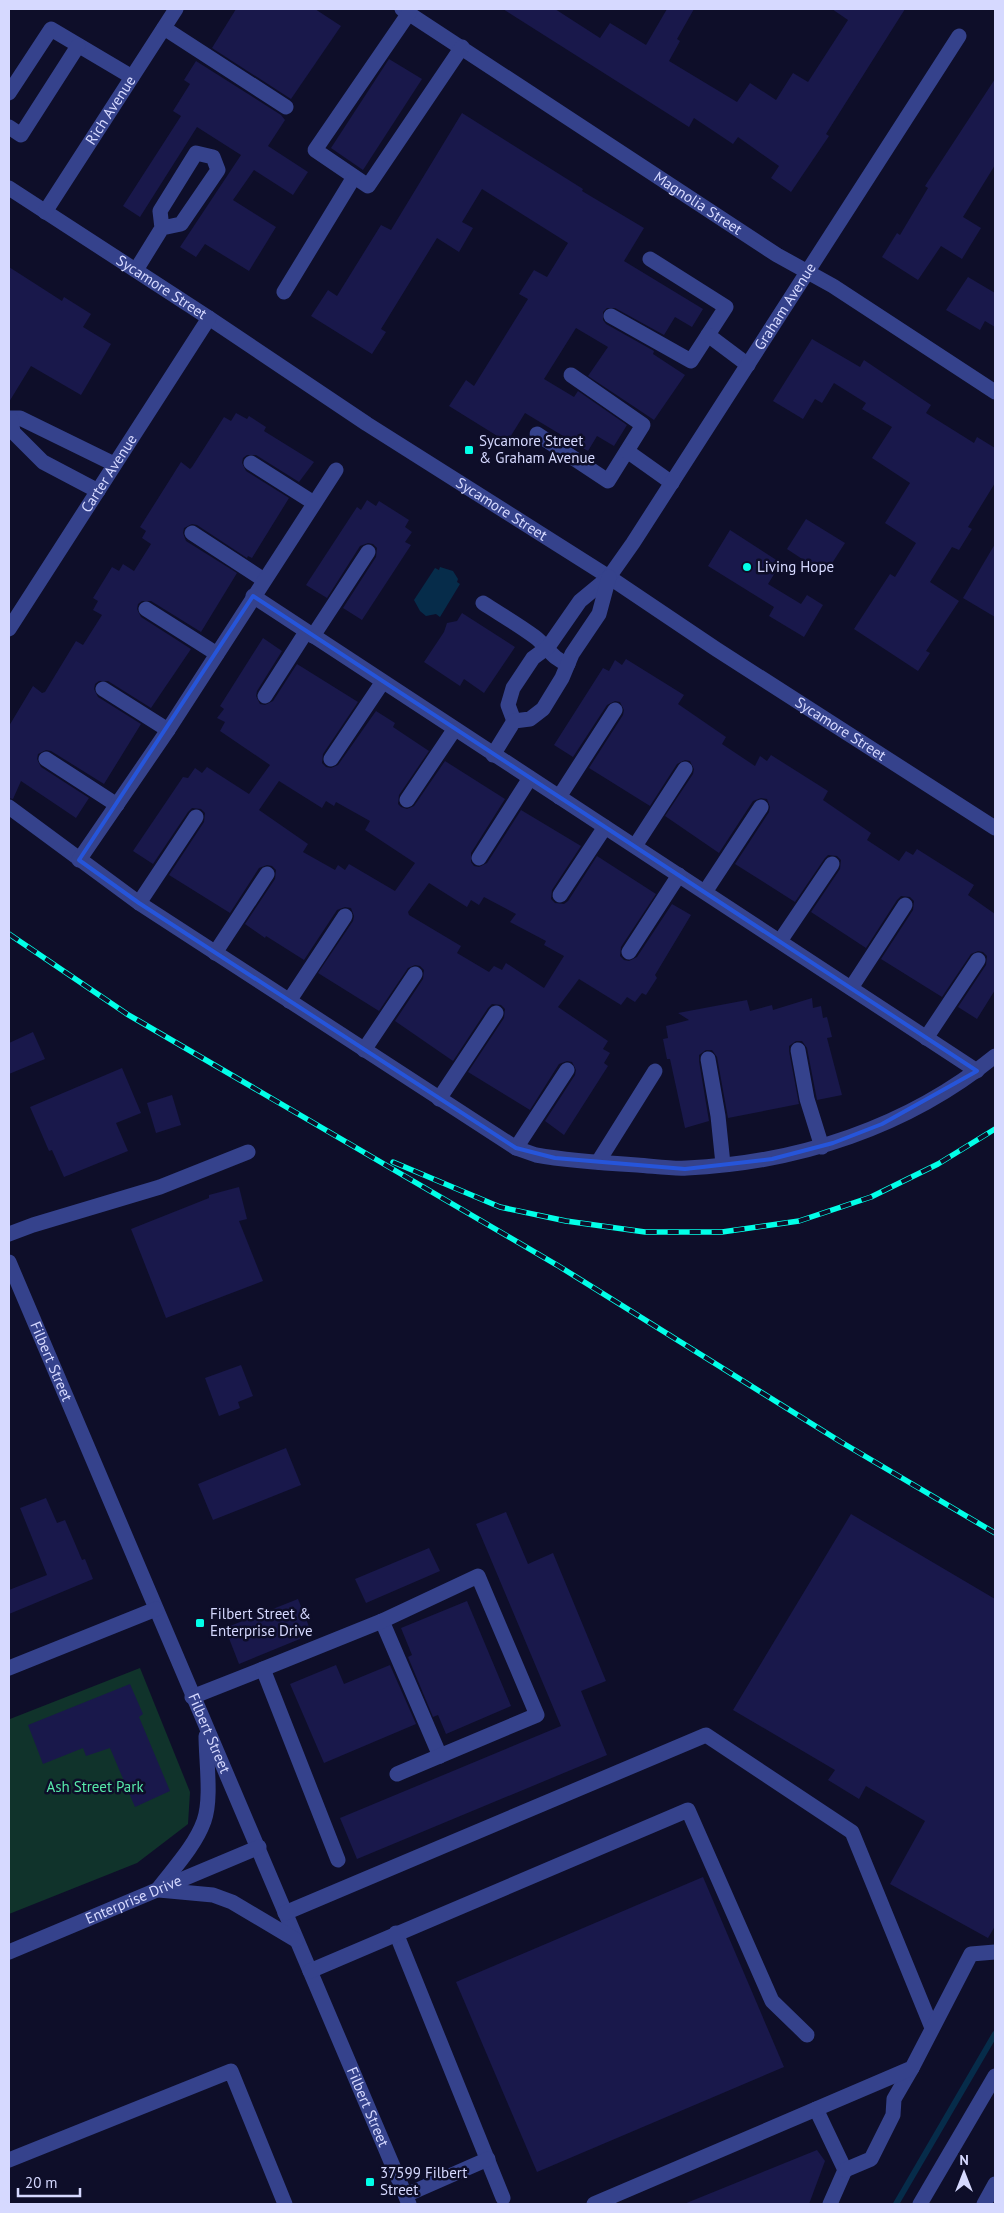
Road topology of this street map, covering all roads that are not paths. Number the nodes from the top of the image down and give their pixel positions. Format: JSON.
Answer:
{"nodes":[{"id":1,"x":176,"y":9,"type":"edge"},
{"id":2,"x":406,"y":11,"type":"edge"},
{"id":3,"x":164,"y":28,"type":"junction"},
{"id":4,"x":959,"y":36,"type":"dead end"},
{"id":5,"x":78,"y":46,"type":"junction"},
{"id":6,"x":462,"y":48,"type":"junction"},
{"id":7,"x":132,"y":77,"type":"junction"},
{"id":8,"x":9,"y":93,"type":"edge"},
{"id":9,"x":286,"y":107,"type":"dead end"},
{"id":10,"x":9,"y":127,"type":"edge"},
{"id":11,"x":354,"y":177,"type":"junction"},
{"id":12,"x":9,"y":188,"type":"edge"},
{"id":13,"x":45,"y":212,"type":"junction"},
{"id":14,"x":162,"y":228,"type":"junction"},
{"id":15,"x":650,"y":259,"type":"dead end"},
{"id":16,"x":136,"y":270,"type":"junction"},
{"id":17,"x":808,"y":271,"type":"junction"},
{"id":18,"x":284,"y":292,"type":"dead end"},
{"id":19,"x":611,"y":316,"type":"dead end"},
{"id":20,"x":209,"y":318,"type":"junction"},
{"id":21,"x":708,"y":335,"type":"junction"},
{"id":22,"x":748,"y":365,"type":"junction"},
{"id":23,"x":572,"y":375,"type":"dead end"},
{"id":24,"x":995,"y":392,"type":"edge"},
{"id":25,"x":10,"y":419,"type":"edge"},
{"id":26,"x":538,"y":434,"type":"dead end"},
{"id":27,"x":627,"y":451,"type":"junction"},
{"id":28,"x":251,"y":463,"type":"dead end"},
{"id":29,"x":114,"y":464,"type":"junction"},
{"id":30,"x":336,"y":470,"type":"dead end"},
{"id":31,"x":672,"y":483,"type":"junction"},
{"id":32,"x":98,"y":491,"type":"junction"},
{"id":33,"x":314,"y":503,"type":"junction"},
{"id":34,"x":192,"y":533,"type":"dead end"},
{"id":35,"x":368,"y":552,"type":"dead end"},
{"id":36,"x":609,"y":577,"type":"junction"},
{"id":37,"x":264,"y":580,"type":"junction"},
{"id":38,"x":253,"y":596,"type":"junction"},
{"id":39,"x":483,"y":603,"type":"dead end"},
{"id":40,"x":146,"y":608,"type":"dead end"},
{"id":41,"x":9,"y":629,"type":"edge"},
{"id":42,"x":310,"y":634,"type":"junction"},
{"id":43,"x":548,"y":647,"type":"junction"},
{"id":44,"x":217,"y":654,"type":"junction"},
{"id":45,"x":568,"y":664,"type":"junction"},
{"id":46,"x":382,"y":683,"type":"junction"},
{"id":47,"x":103,"y":689,"type":"dead end"},
{"id":48,"x":265,"y":696,"type":"dead end"},
{"id":49,"x":615,"y":710,"type":"dead end"},
{"id":50,"x":514,"y":721,"type":"junction"},
{"id":51,"x":168,"y":730,"type":"junction"},
{"id":52,"x":454,"y":730,"type":"junction"},
{"id":53,"x":493,"y":755,"type":"junction"},
{"id":54,"x":46,"y":759,"type":"dead end"},
{"id":55,"x":332,"y":759,"type":"dead end"},
{"id":56,"x":685,"y":768,"type":"dead end"},
{"id":57,"x":530,"y":778,"type":"junction"},
{"id":58,"x":560,"y":797,"type":"junction"},
{"id":59,"x":407,"y":800,"type":"dead end"},
{"id":60,"x":117,"y":804,"type":"junction"},
{"id":61,"x":9,"y":806,"type":"edge"},
{"id":62,"x":761,"y":807,"type":"dead end"},
{"id":63,"x":196,"y":817,"type":"dead end"},
{"id":64,"x":605,"y":827,"type":"junction"},
{"id":65,"x":995,"y":828,"type":"edge"},
{"id":66,"x":635,"y":846,"type":"junction"},
{"id":67,"x":479,"y":858,"type":"dead end"},
{"id":68,"x":79,"y":860,"type":"junction"},
{"id":69,"x":832,"y":864,"type":"dead end"},
{"id":70,"x":267,"y":874,"type":"dead end"},
{"id":71,"x":679,"y":875,"type":"junction"},
{"id":72,"x":705,"y":892,"type":"junction"},
{"id":73,"x":560,"y":894,"type":"dead end"},
{"id":74,"x":138,"y":903,"type":"junction"},
{"id":75,"x":905,"y":905,"type":"dead end"},
{"id":76,"x":345,"y":916,"type":"dead end"},
{"id":77,"x":780,"y":941,"type":"junction"},
{"id":78,"x":629,"y":952,"type":"dead end"},
{"id":79,"x":215,"y":953,"type":"junction"},
{"id":80,"x":978,"y":960,"type":"dead end"},
{"id":81,"x":415,"y":974,"type":"dead end"},
{"id":82,"x":851,"y":988,"type":"junction"},
{"id":83,"x":289,"y":1001,"type":"junction"},
{"id":84,"x":496,"y":1013,"type":"dead end"},
{"id":85,"x":926,"y":1038,"type":"junction"},
{"id":86,"x":364,"y":1050,"type":"junction"},
{"id":87,"x":798,"y":1050,"type":"dead end"},
{"id":88,"x":995,"y":1056,"type":"edge"},
{"id":89,"x":708,"y":1059,"type":"dead end"},
{"id":90,"x":567,"y":1070,"type":"dead end"},
{"id":91,"x":654,"y":1071,"type":"dead end"},
{"id":92,"x":977,"y":1071,"type":"junction"},
{"id":93,"x":439,"y":1099,"type":"junction"},
{"id":94,"x":822,"y":1146,"type":"junction"},
{"id":95,"x":516,"y":1148,"type":"junction"},
{"id":96,"x":248,"y":1152,"type":"dead end"},
{"id":97,"x":598,"y":1162,"type":"junction"},
{"id":98,"x":723,"y":1164,"type":"junction"},
{"id":99,"x":9,"y":1234,"type":"edge"},
{"id":100,"x":9,"y":1262,"type":"edge"},
{"id":101,"x":156,"y":1609,"type":"junction"},
{"id":102,"x":382,"y":1621,"type":"junction"},
{"id":103,"x":9,"y":1668,"type":"edge"},
{"id":104,"x":263,"y":1670,"type":"junction"},
{"id":105,"x":192,"y":1697,"type":"junction"},
{"id":106,"x":206,"y":1728,"type":"junction"},
{"id":107,"x":440,"y":1756,"type":"junction"},
{"id":108,"x":397,"y":1774,"type":"dead end"},
{"id":109,"x":259,"y":1847,"type":"junction"},
{"id":110,"x":338,"y":1860,"type":"dead end"},
{"id":111,"x":157,"y":1890,"type":"junction"},
{"id":112,"x":285,"y":1913,"type":"junction"},
{"id":113,"x":396,"y":1933,"type":"junction"},
{"id":114,"x":296,"y":1940,"type":"junction"},
{"id":115,"x":9,"y":1952,"type":"edge"},
{"id":116,"x":995,"y":1952,"type":"edge"},
{"id":117,"x":310,"y":1971,"type":"junction"},
{"id":118,"x":932,"y":2028,"type":"junction"},
{"id":119,"x":807,"y":2034,"type":"dead end"},
{"id":120,"x":912,"y":2068,"type":"junction"},
{"id":121,"x":995,"y":2076,"type":"edge"},
{"id":122,"x":816,"y":2109,"type":"junction"},
{"id":123,"x":488,"y":2159,"type":"junction"},
{"id":124,"x":9,"y":2160,"type":"edge"},
{"id":125,"x":845,"y":2170,"type":"junction"},
{"id":126,"x":995,"y":2184,"type":"edge"},
{"id":127,"x":503,"y":2198,"type":"dead end"},
{"id":128,"x":408,"y":2200,"type":"edge"},
{"id":129,"x":286,"y":2204,"type":"edge"},
{"id":130,"x":594,"y":2204,"type":"edge"},
{"id":131,"x":830,"y":2204,"type":"edge"},
{"id":132,"x":920,"y":2204,"type":"edge"},
{"id":133,"x":984,"y":2204,"type":"edge"}],
"edges":[{"from":1,"to":3,"type":"street","name":"Rich Avenue"},
{"from":2,"to":6,"type":"street","name":"Magnolia Street"},
{"from":2,"to":11,"type":"street"},
{"from":3,"to":7,"type":"street","name":"Rich Avenue"},
{"from":3,"to":9,"type":"street"},
{"from":4,"to":17,"type":"street","name":"Graham Avenue"},
{"from":5,"to":7,"type":"street"},
{"from":5,"to":8,"type":"street"},
{"from":5,"to":10,"type":"street"},
{"from":6,"to":11,"type":"street"},
{"from":6,"to":17,"type":"street","name":"Magnolia Street"},
{"from":7,"to":13,"type":"street","name":"Rich Avenue"},
{"from":11,"to":18,"type":"street"},
{"from":12,"to":13,"type":"street","name":"Sycamore Street"},
{"from":13,"to":16,"type":"street","name":"Sycamore Street"},
{"from":14,"to":14,"type":"street"},
{"from":14,"to":16,"type":"street"},
{"from":15,"to":21,"type":"street"},
{"from":16,"to":20,"type":"street","name":"Sycamore Street"},
{"from":17,"to":22,"type":"street","name":"Graham Avenue"},
{"from":17,"to":24,"type":"street","name":"Magnolia Street"},
{"from":19,"to":21,"type":"street"},
{"from":20,"to":29,"type":"street","name":"Carter Avenue"},
{"from":20,"to":36,"type":"street","name":"Sycamore Street"},
{"from":21,"to":22,"type":"street"},
{"from":22,"to":31,"type":"street","name":"Graham Avenue"},
{"from":23,"to":27,"type":"street"},
{"from":25,"to":29,"type":"street"},
{"from":25,"to":32,"type":"street"},
{"from":26,"to":27,"type":"street"},
{"from":27,"to":31,"type":"street"},
{"from":28,"to":33,"type":"street"},
{"from":29,"to":32,"type":"street","name":"Carter Avenue"},
{"from":30,"to":33,"type":"street"},
{"from":31,"to":36,"type":"street","name":"Graham Avenue"},
{"from":32,"to":41,"type":"street","name":"Carter Avenue"},
{"from":33,"to":37,"type":"street"},
{"from":34,"to":37,"type":"street"},
{"from":35,"to":42,"type":"street"},
{"from":36,"to":43,"type":"street"},
{"from":36,"to":45,"type":"street"},
{"from":36,"to":65,"type":"street","name":"Sycamore Street"},
{"from":37,"to":38,"type":"street"},
{"from":38,"to":42,"type":"street"},
{"from":38,"to":44,"type":"street"},
{"from":39,"to":43,"type":"street"},
{"from":40,"to":44,"type":"street"},
{"from":42,"to":46,"type":"street"},
{"from":42,"to":48,"type":"street"},
{"from":43,"to":45,"type":"street"},
{"from":43,"to":50,"type":"street"},
{"from":44,"to":51,"type":"street"},
{"from":45,"to":50,"type":"street"},
{"from":46,"to":52,"type":"street"},
{"from":46,"to":55,"type":"street"},
{"from":47,"to":51,"type":"street"},
{"from":49,"to":58,"type":"street"},
{"from":50,"to":53,"type":"street"},
{"from":51,"to":60,"type":"street"},
{"from":52,"to":53,"type":"street"},
{"from":52,"to":59,"type":"street"},
{"from":53,"to":57,"type":"street"},
{"from":54,"to":60,"type":"street"},
{"from":56,"to":66,"type":"street"},
{"from":57,"to":58,"type":"street"},
{"from":57,"to":67,"type":"street"},
{"from":58,"to":64,"type":"street"},
{"from":60,"to":68,"type":"street"},
{"from":61,"to":68,"type":"street"},
{"from":62,"to":72,"type":"street"},
{"from":63,"to":74,"type":"street"},
{"from":64,"to":66,"type":"street"},
{"from":64,"to":73,"type":"street"},
{"from":66,"to":71,"type":"street"},
{"from":68,"to":74,"type":"street"},
{"from":69,"to":77,"type":"street"},
{"from":70,"to":79,"type":"street"},
{"from":71,"to":72,"type":"street"},
{"from":71,"to":78,"type":"street"},
{"from":72,"to":77,"type":"street"},
{"from":74,"to":79,"type":"street"},
{"from":75,"to":82,"type":"street"},
{"from":76,"to":83,"type":"street"},
{"from":77,"to":82,"type":"street"},
{"from":79,"to":83,"type":"street"},
{"from":80,"to":85,"type":"street"},
{"from":81,"to":86,"type":"street"},
{"from":82,"to":85,"type":"street"},
{"from":83,"to":86,"type":"street"},
{"from":84,"to":93,"type":"street"},
{"from":85,"to":92,"type":"street"},
{"from":86,"to":93,"type":"street"},
{"from":87,"to":94,"type":"street"},
{"from":88,"to":92,"type":"street"},
{"from":89,"to":98,"type":"street"},
{"from":90,"to":95,"type":"street"},
{"from":91,"to":97,"type":"street"},
{"from":92,"to":94,"type":"street"},
{"from":93,"to":95,"type":"street"},
{"from":94,"to":98,"type":"street"},
{"from":95,"to":97,"type":"street"},
{"from":96,"to":99,"type":"street"},
{"from":97,"to":98,"type":"street"},
{"from":100,"to":101,"type":"street","name":"Filbert Street"},
{"from":101,"to":103,"type":"street"},
{"from":101,"to":105,"type":"street","name":"Filbert Street"},
{"from":102,"to":104,"type":"street"},
{"from":102,"to":107,"type":"street"},
{"from":102,"to":107,"type":"street"},
{"from":104,"to":105,"type":"street"},
{"from":104,"to":110,"type":"street"},
{"from":105,"to":106,"type":"street","name":"Filbert Street"},
{"from":106,"to":109,"type":"street","name":"Filbert Street"},
{"from":106,"to":111,"type":"street"},
{"from":107,"to":108,"type":"street"},
{"from":109,"to":111,"type":"street","name":"Enterprise Drive"},
{"from":109,"to":112,"type":"street","name":"Filbert Street"},
{"from":111,"to":114,"type":"street"},
{"from":111,"to":115,"type":"street","name":"Enterprise Drive"},
{"from":112,"to":114,"type":"street","name":"Filbert Street"},
{"from":112,"to":118,"type":"street"},
{"from":113,"to":117,"type":"street"},
{"from":113,"to":119,"type":"street"},
{"from":113,"to":123,"type":"street"},
{"from":114,"to":117,"type":"street","name":"Filbert Street"},
{"from":116,"to":118,"type":"street"},
{"from":117,"to":128,"type":"street","name":"Filbert Street"},
{"from":118,"to":120,"type":"street"},
{"from":120,"to":122,"type":"street"},
{"from":120,"to":125,"type":"street"},
{"from":121,"to":132,"type":"street"},
{"from":122,"to":125,"type":"street"},
{"from":122,"to":130,"type":"street"},
{"from":123,"to":127,"type":"street"},
{"from":123,"to":128,"type":"street"},
{"from":124,"to":129,"type":"street"},
{"from":125,"to":131,"type":"street"},
{"from":126,"to":133,"type":"street"}]}
